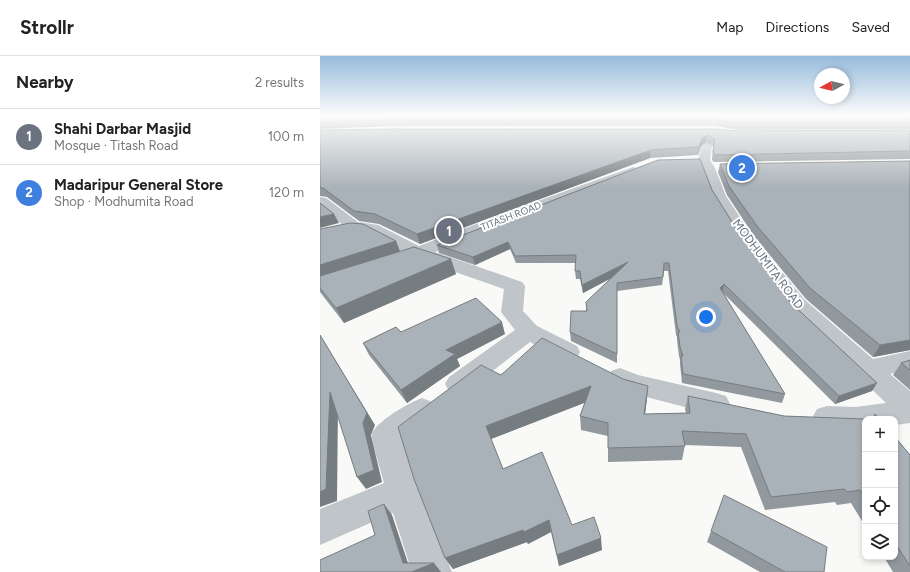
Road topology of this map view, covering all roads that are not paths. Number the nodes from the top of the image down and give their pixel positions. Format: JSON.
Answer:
{"nodes":[{"id":1,"x":708,"y":140,"type":"edge"},
{"id":2,"x":643,"y":166,"type":"edge"},
{"id":3,"x":321,"y":201,"type":"dead end"},
{"id":4,"x":354,"y":226,"type":"junction"},
{"id":5,"x":334,"y":231,"type":"edge"},
{"id":6,"x":419,"y":253,"type":"junction"},
{"id":7,"x":398,"y":260,"type":"edge"},
{"id":8,"x":529,"y":331,"type":"junction"},
{"id":9,"x":910,"y":360,"type":"edge"},
{"id":10,"x":868,"y":370,"type":"junction"},
{"id":11,"x":740,"y":408,"type":"edge"},
{"id":12,"x":910,"y":408,"type":"edge"},
{"id":13,"x":910,"y":411,"type":"edge"},
{"id":14,"x":801,"y":417,"type":"edge"},
{"id":15,"x":403,"y":492,"type":"junction"},
{"id":16,"x":320,"y":527,"type":"edge"},
{"id":17,"x":432,"y":572,"type":"edge"}],
"edges":[{"from":1,"to":10,"type":"street","name":"MODHUMITA ROAD"},
{"from":2,"to":6,"type":"street","name":"TITASH ROAD"},
{"from":3,"to":4,"type":"street"},
{"from":4,"to":5,"type":"street"},
{"from":4,"to":6,"type":"street"},
{"from":6,"to":7,"type":"street","name":"TITASH ROAD"},
{"from":6,"to":8,"type":"street"},
{"from":8,"to":11,"type":"street"},
{"from":8,"to":15,"type":"street"},
{"from":9,"to":10,"type":"street"},
{"from":10,"to":12,"type":"street","name":"MODHUMITA ROAD"},
{"from":13,"to":14,"type":"street"},
{"from":15,"to":16,"type":"street"},
{"from":15,"to":17,"type":"street"}]}
